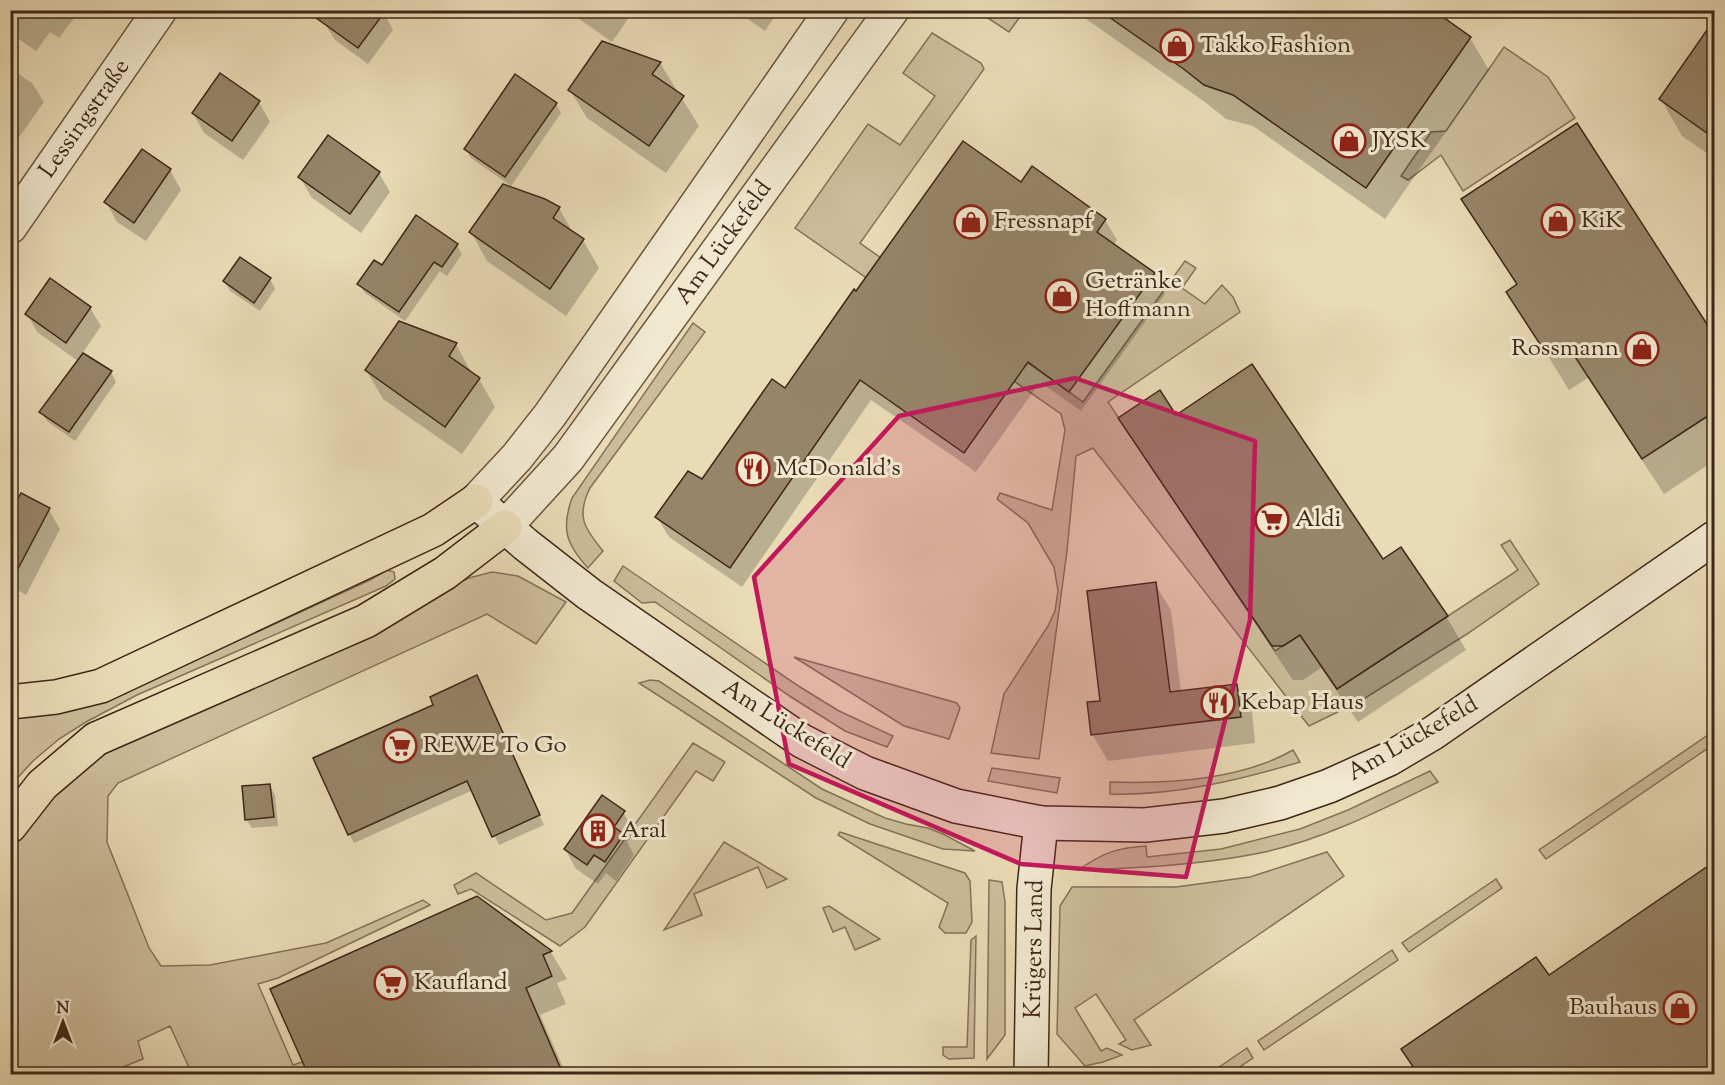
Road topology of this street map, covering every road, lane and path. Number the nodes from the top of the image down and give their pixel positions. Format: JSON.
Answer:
{"nodes":[{"id":1,"x":160,"y":10,"type":"edge"},
{"id":2,"x":832,"y":10,"type":"edge"},
{"id":3,"x":892,"y":10,"type":"edge"},
{"id":4,"x":10,"y":227,"type":"edge"},
{"id":5,"x":476,"y":501,"type":"junction"},
{"id":6,"x":505,"y":527,"type":"junction"},
{"id":7,"x":1714,"y":538,"type":"edge"},
{"id":8,"x":10,"y":702,"type":"edge"},
{"id":9,"x":1041,"y":823,"type":"junction"},
{"id":10,"x":10,"y":826,"type":"edge"},
{"id":11,"x":1031,"y":1074,"type":"edge"}],
"edges":[{"from":1,"to":4,"type":"street","name":"Lessingstraße"},
{"from":2,"to":5,"type":"street","name":"Am Lückefeld"},
{"from":3,"to":6,"type":"street","name":"Am Lückefeld"},
{"from":5,"to":6,"type":"street","name":"Am Lückefeld"},
{"from":5,"to":8,"type":"highway"},
{"from":6,"to":9,"type":"street","name":"Am Lückefeld"},
{"from":6,"to":10,"type":"highway"},
{"from":7,"to":9,"type":"street","name":"Am Lückefeld"},
{"from":9,"to":11,"type":"street","name":"Krügers Land"}]}
